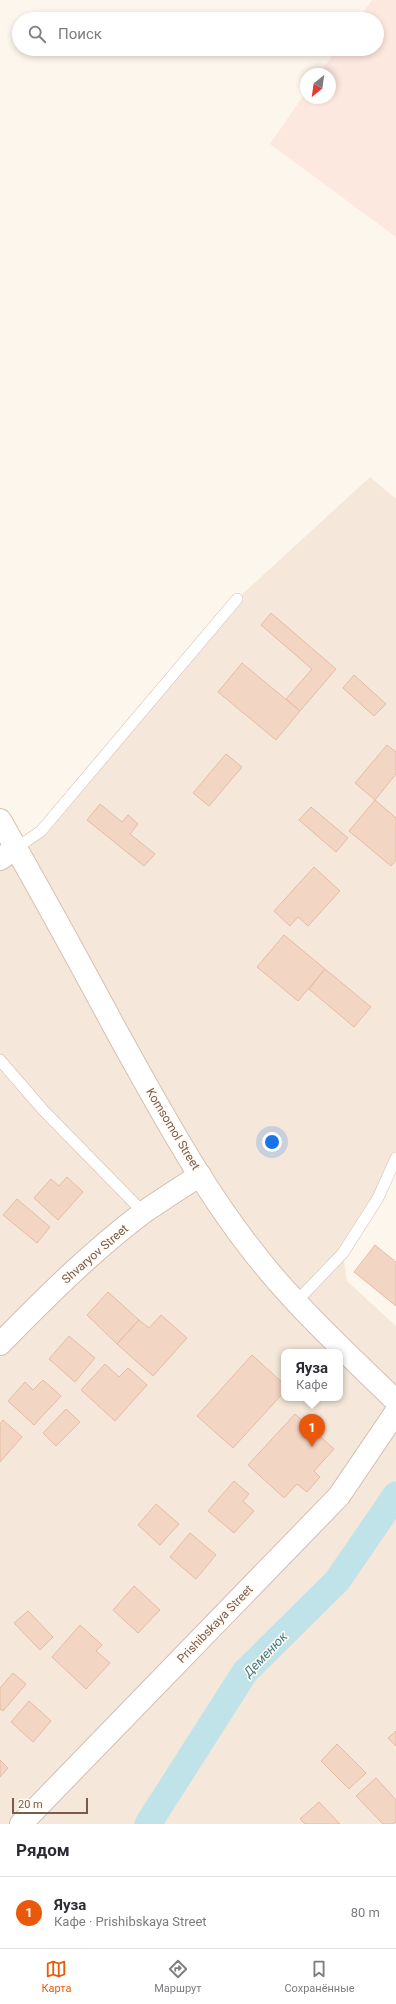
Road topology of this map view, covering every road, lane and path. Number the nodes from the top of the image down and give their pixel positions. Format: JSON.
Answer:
{"nodes":[{"id":1,"x":237,"y":599,"type":"dead end"},
{"id":2,"x":0,"y":820,"type":"edge"},
{"id":3,"x":8,"y":854,"type":"edge"},
{"id":4,"x":0,"y":1060,"type":"edge"},
{"id":5,"x":396,"y":1158,"type":"edge"},
{"id":6,"x":200,"y":1175,"type":"junction"},
{"id":7,"x":144,"y":1213,"type":"junction"},
{"id":8,"x":297,"y":1301,"type":"junction"},
{"id":9,"x":0,"y":1344,"type":"edge"},
{"id":10,"x":343,"y":1349,"type":"edge"},
{"id":11,"x":343,"y":1349,"type":"edge"},
{"id":12,"x":396,"y":1401,"type":"edge"},
{"id":13,"x":396,"y":1412,"type":"edge"},
{"id":14,"x":21,"y":1824,"type":"edge"}],
"edges":[{"from":1,"to":3,"type":"lane"},
{"from":2,"to":3,"type":"street","name":"Komsomol Street"},
{"from":3,"to":6,"type":"street","name":"Komsomol Street"},
{"from":4,"to":7,"type":"lane"},
{"from":5,"to":8,"type":"lane"},
{"from":6,"to":7,"type":"street","name":"Shvaryov Street"},
{"from":6,"to":8,"type":"street","name":"Komsomol Street"},
{"from":7,"to":9,"type":"street","name":"Shvaryov Street"},
{"from":8,"to":10,"type":"street","name":"Komsomol Street"},
{"from":11,"to":12,"type":"street","name":"Komsomol Street"},
{"from":13,"to":14,"type":"street","name":"Prishibskaya Street"}]}
